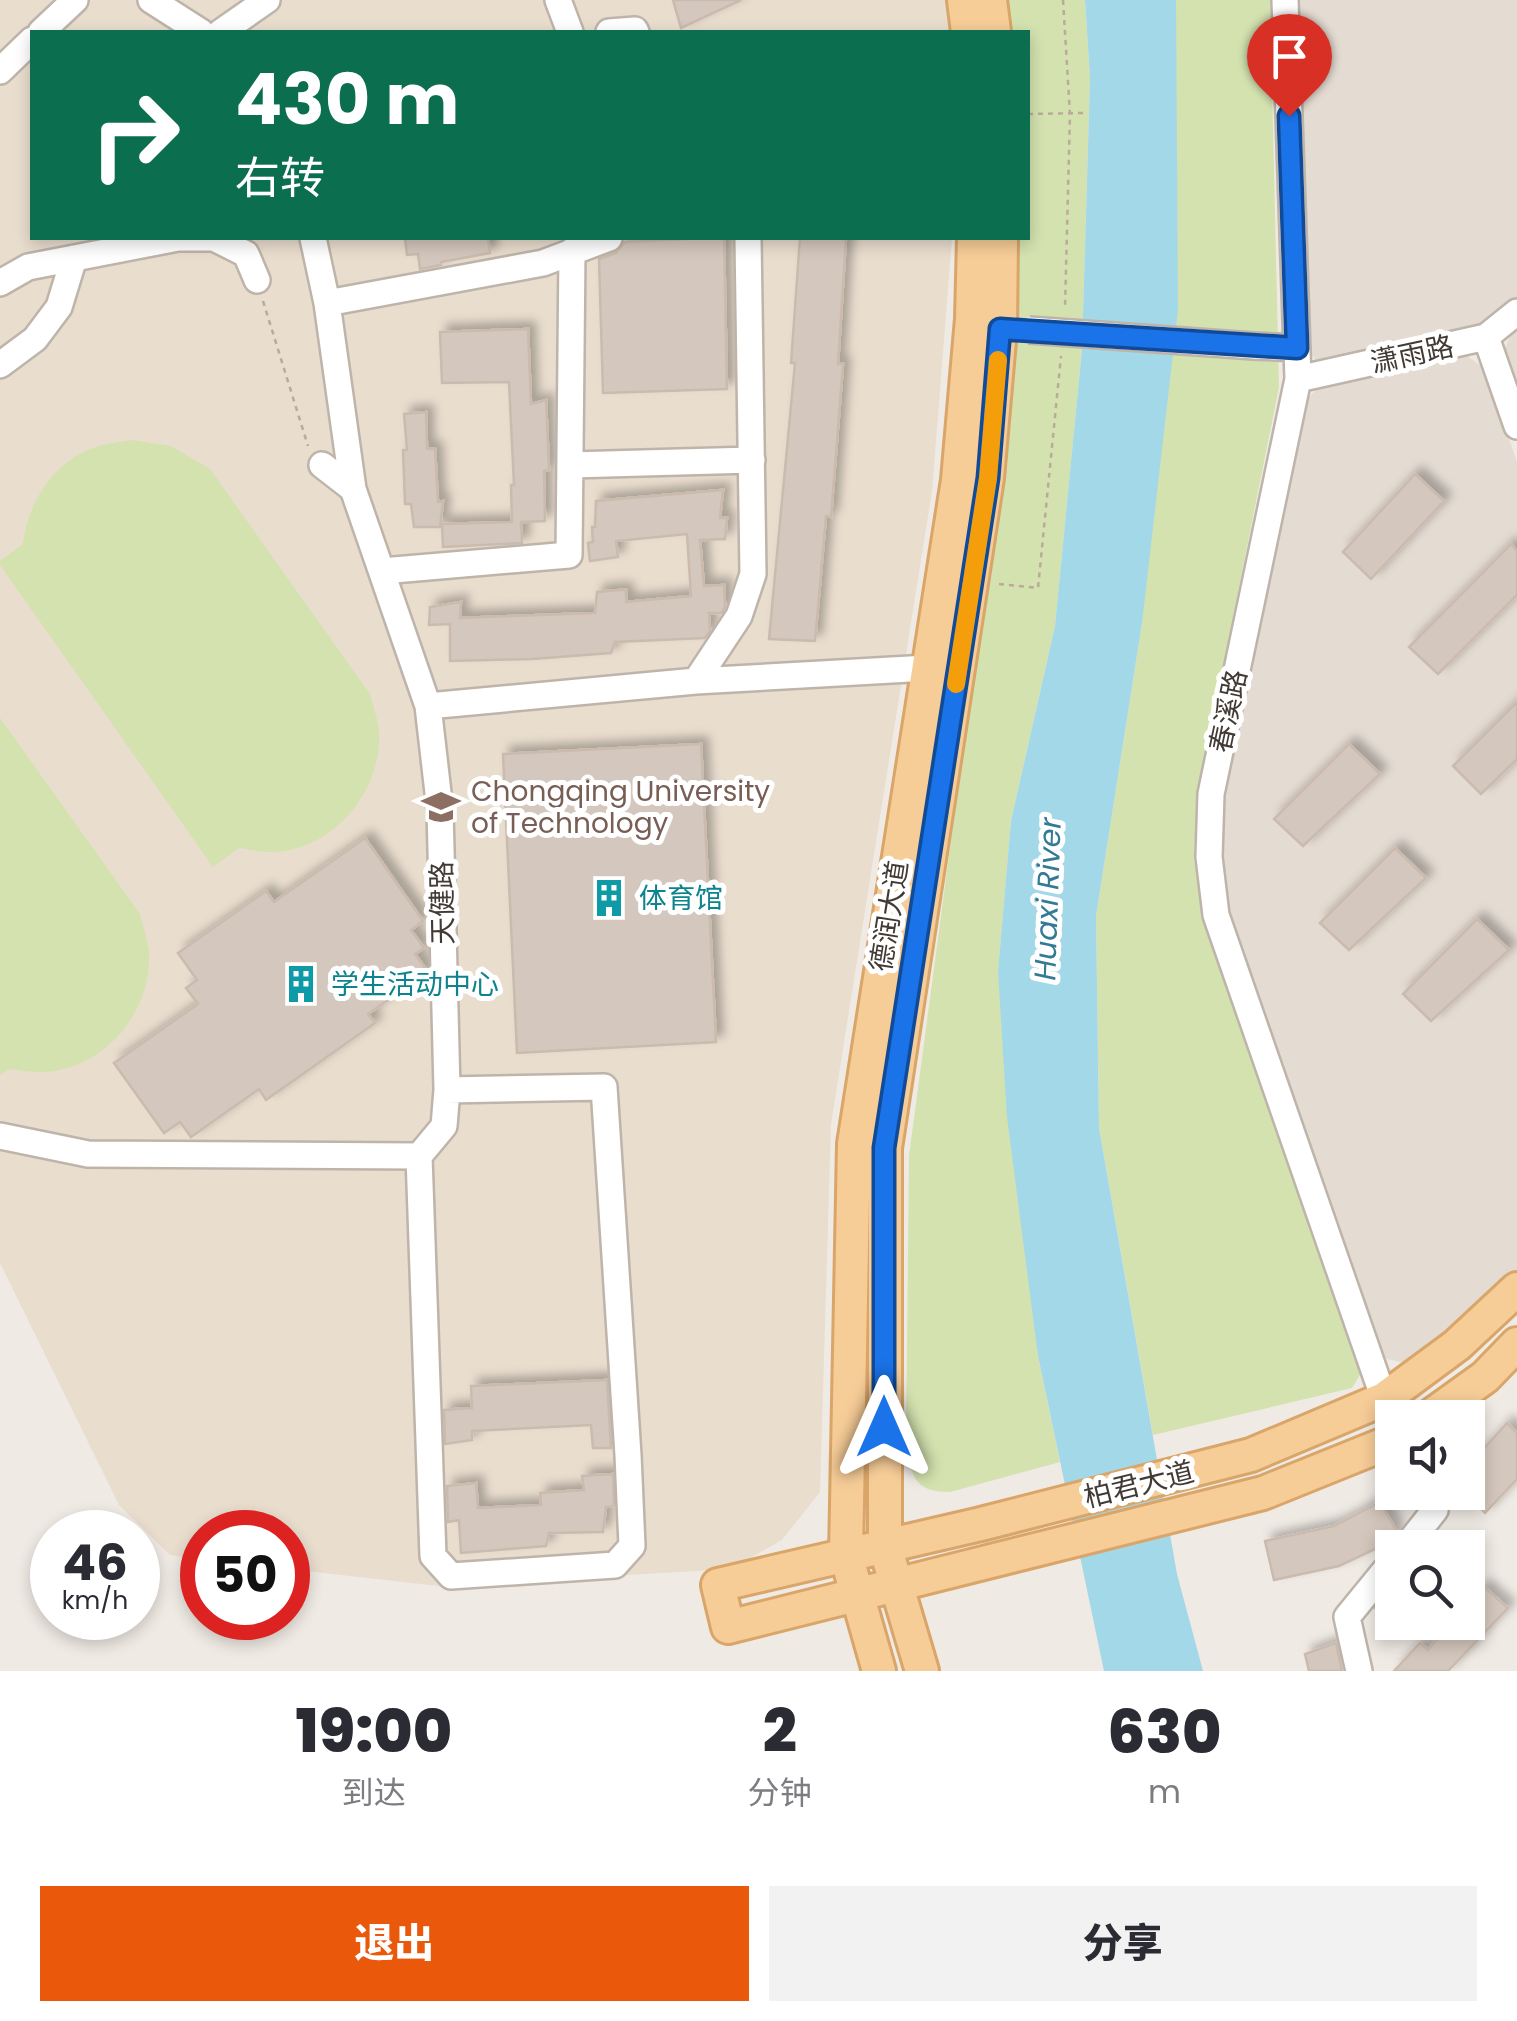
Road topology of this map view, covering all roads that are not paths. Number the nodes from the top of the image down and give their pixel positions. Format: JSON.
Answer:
{"nodes":[{"id":1,"x":75,"y":0,"type":"edge"},
{"id":2,"x":151,"y":0,"type":"edge"},
{"id":3,"x":267,"y":0,"type":"edge"},
{"id":4,"x":558,"y":0,"type":"edge"},
{"id":5,"x":964,"y":0,"type":"edge"},
{"id":6,"x":990,"y":0,"type":"edge"},
{"id":7,"x":1285,"y":0,"type":"edge"},
{"id":8,"x":43,"y":30,"type":"edge"},
{"id":9,"x":199,"y":30,"type":"edge"},
{"id":10,"x":224,"y":30,"type":"edge"},
{"id":11,"x":569,"y":30,"type":"edge"},
{"id":12,"x":968,"y":30,"type":"edge"},
{"id":13,"x":994,"y":30,"type":"edge"},
{"id":14,"x":30,"y":42,"type":"edge"},
{"id":15,"x":0,"y":71,"type":"edge"},
{"id":16,"x":168,"y":240,"type":"edge"},
{"id":17,"x":218,"y":240,"type":"edge"},
{"id":18,"x":313,"y":240,"type":"edge"},
{"id":19,"x":603,"y":240,"type":"edge"},
{"id":20,"x":748,"y":240,"type":"edge"},
{"id":21,"x":974,"y":240,"type":"edge"},
{"id":22,"x":1001,"y":240,"type":"edge"},
{"id":23,"x":572,"y":251,"type":"junction"},
{"id":24,"x":74,"y":258,"type":"junction"},
{"id":25,"x":257,"y":280,"type":"road end"},
{"id":26,"x":0,"y":283,"type":"edge"},
{"id":27,"x":327,"y":303,"type":"junction"},
{"id":28,"x":1517,"y":312,"type":"edge"},
{"id":29,"x":1015,"y":330,"type":"junction"},
{"id":30,"x":1486,"y":338,"type":"junction"},
{"id":31,"x":1297,"y":348,"type":"junction"},
{"id":32,"x":0,"y":365,"type":"edge"},
{"id":33,"x":1298,"y":379,"type":"junction"},
{"id":34,"x":1517,"y":426,"type":"edge"},
{"id":35,"x":752,"y":460,"type":"junction"},
{"id":36,"x":322,"y":464,"type":"road end"},
{"id":37,"x":570,"y":465,"type":"junction"},
{"id":38,"x":352,"y":489,"type":"junction"},
{"id":39,"x":382,"y":571,"type":"junction"},
{"id":40,"x":928,"y":668,"type":"junction"},
{"id":41,"x":696,"y":681,"type":"junction"},
{"id":42,"x":428,"y":706,"type":"junction"},
{"id":43,"x":447,"y":1090,"type":"junction"},
{"id":44,"x":0,"y":1136,"type":"edge"},
{"id":45,"x":419,"y":1156,"type":"junction"},
{"id":46,"x":1517,"y":1288,"type":"edge"},
{"id":47,"x":1517,"y":1344,"type":"edge"},
{"id":48,"x":1384,"y":1399,"type":"junction"},
{"id":49,"x":1453,"y":1400,"type":"edge"},
{"id":50,"x":1375,"y":1449,"type":"edge"},
{"id":51,"x":1436,"y":1510,"type":"edge"},
{"id":52,"x":1419,"y":1530,"type":"edge"},
{"id":53,"x":884,"y":1546,"type":"junction"},
{"id":54,"x":846,"y":1555,"type":"junction"},
{"id":55,"x":1375,"y":1583,"type":"edge"},
{"id":56,"x":896,"y":1586,"type":"junction"},
{"id":57,"x":858,"y":1595,"type":"junction"},
{"id":58,"x":879,"y":1671,"type":"edge"},
{"id":59,"x":922,"y":1671,"type":"edge"},
{"id":60,"x":1360,"y":1671,"type":"edge"}],
"edges":[{"from":1,"to":8,"type":"street"},
{"from":2,"to":9,"type":"street"},
{"from":3,"to":10,"type":"street"},
{"from":4,"to":11,"type":"street"},
{"from":5,"to":12,"type":"main road"},
{"from":6,"to":13,"type":"main road"},
{"from":7,"to":31,"type":"street","name":"春溪路"},
{"from":14,"to":15,"type":"street"},
{"from":16,"to":24,"type":"street"},
{"from":17,"to":25,"type":"street"},
{"from":18,"to":27,"type":"street","name":"天健路"},
{"from":19,"to":23,"type":"street"},
{"from":20,"to":35,"type":"street"},
{"from":21,"to":40,"type":"main road","name":"德润大道"},
{"from":22,"to":29,"type":"main road","name":"德润大道"},
{"from":23,"to":27,"type":"street"},
{"from":23,"to":37,"type":"street"},
{"from":24,"to":26,"type":"street"},
{"from":24,"to":32,"type":"street"},
{"from":27,"to":38,"type":"street","name":"天健路"},
{"from":28,"to":30,"type":"street","name":"潇雨路"},
{"from":29,"to":31,"type":"street","bridge":true},
{"from":29,"to":53,"type":"main road","name":"德润大道"},
{"from":30,"to":33,"type":"street","name":"潇雨路"},
{"from":30,"to":34,"type":"street"},
{"from":31,"to":33,"type":"street","name":"春溪路"},
{"from":33,"to":48,"type":"street","name":"春溪路"},
{"from":35,"to":37,"type":"street"},
{"from":35,"to":41,"type":"street"},
{"from":36,"to":38,"type":"street"},
{"from":37,"to":39,"type":"street"},
{"from":38,"to":39,"type":"street","name":"天健路"},
{"from":39,"to":42,"type":"street","name":"天健路"},
{"from":40,"to":41,"type":"street"},
{"from":40,"to":54,"type":"main road","name":"德润大道"},
{"from":41,"to":42,"type":"street"},
{"from":42,"to":43,"type":"street","name":"天健路"},
{"from":43,"to":45,"type":"street","name":"天健路"},
{"from":43,"to":45,"type":"street"},
{"from":44,"to":45,"type":"street"},
{"from":46,"to":48,"type":"main road","name":"柏君大道"},
{"from":47,"to":49,"type":"main road"},
{"from":48,"to":53,"type":"main road","name":"柏君大道"},
{"from":50,"to":56,"type":"main road","name":"柏君大道"},
{"from":51,"to":52,"type":"street"},
{"from":53,"to":54,"type":"main road","name":"柏君大道"},
{"from":53,"to":56,"type":"main road","name":"德润大道"},
{"from":54,"to":57,"type":"main road","name":"德润大道"},
{"from":54,"to":57,"type":"main road","name":"柏君大道"},
{"from":55,"to":60,"type":"street"},
{"from":56,"to":57,"type":"main road","name":"柏君大道"},
{"from":56,"to":59,"type":"main road","name":"德润大道"},
{"from":57,"to":58,"type":"main road","name":"德润大道"}]}
